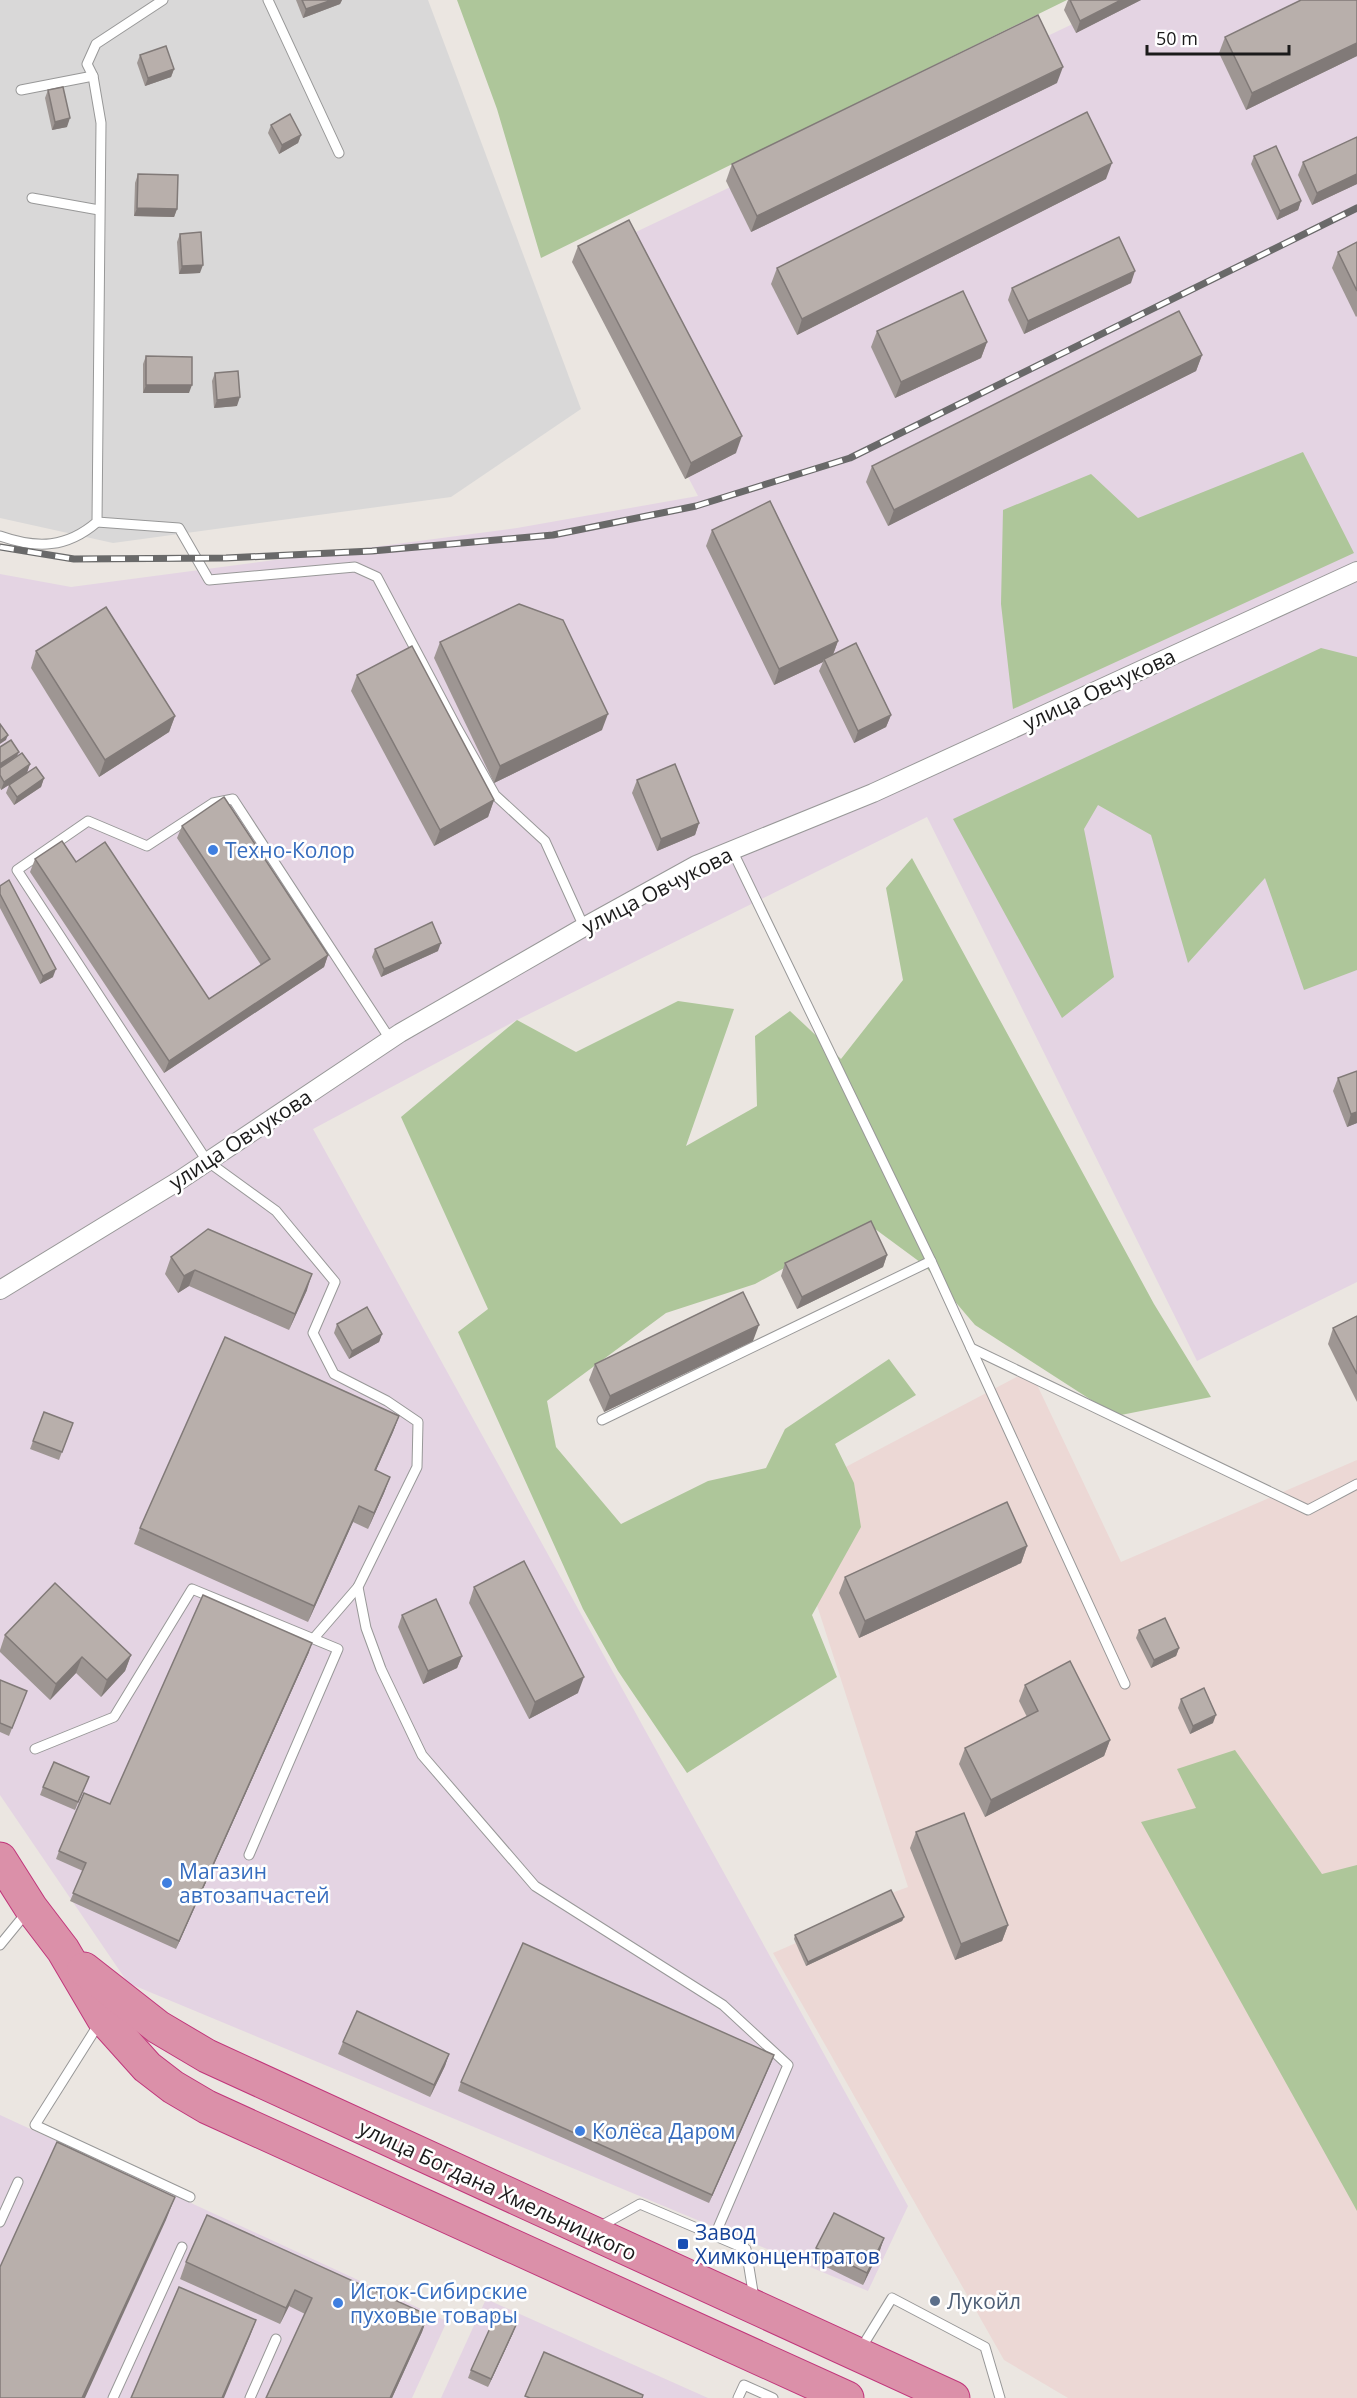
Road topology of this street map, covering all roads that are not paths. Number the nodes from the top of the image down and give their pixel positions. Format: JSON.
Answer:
{"nodes":[{"id":1,"x":163,"y":0,"type":"edge"},
{"id":2,"x":268,"y":0,"type":"edge"},
{"id":3,"x":93,"y":76,"type":"junction"},
{"id":4,"x":21,"y":90,"type":"dead end"},
{"id":5,"x":339,"y":153,"type":"dead end"},
{"id":6,"x":32,"y":198,"type":"dead end"},
{"id":7,"x":99,"y":210,"type":"junction"},
{"id":8,"x":97,"y":522,"type":"junction"},
{"id":9,"x":0,"y":536,"type":"edge"},
{"id":10,"x":1357,"y":572,"type":"edge"},
{"id":11,"x":732,"y":850,"type":"junction"},
{"id":12,"x":584,"y":927,"type":"junction"},
{"id":13,"x":390,"y":1039,"type":"junction"},
{"id":14,"x":207,"y":1161,"type":"junction"},
{"id":15,"x":931,"y":1261,"type":"junction"},
{"id":16,"x":0,"y":1290,"type":"edge"},
{"id":17,"x":970,"y":1348,"type":"junction"},
{"id":18,"x":602,"y":1420,"type":"dead end"},
{"id":19,"x":1357,"y":1484,"type":"edge"},
{"id":20,"x":358,"y":1587,"type":"junction"},
{"id":21,"x":314,"y":1638,"type":"junction"},
{"id":22,"x":1125,"y":1684,"type":"dead end"},
{"id":23,"x":35,"y":1749,"type":"dead end"},
{"id":24,"x":249,"y":1855,"type":"dead end"},
{"id":25,"x":0,"y":1859,"type":"edge"},
{"id":26,"x":31,"y":1908,"type":"junction"},
{"id":27,"x":0,"y":1945,"type":"edge"},
{"id":28,"x":63,"y":1950,"type":"junction"},
{"id":29,"x":103,"y":2018,"type":"junction"},
{"id":30,"x":372,"y":2133,"type":"junction"},
{"id":31,"x":354,"y":2175,"type":"junction"},
{"id":32,"x":18,"y":2182,"type":"dead end"},
{"id":33,"x":190,"y":2197,"type":"dead end"},
{"id":34,"x":0,"y":2222,"type":"edge"},
{"id":35,"x":588,"y":2232,"type":"junction"},
{"id":36,"x":714,"y":2235,"type":"junction"},
{"id":37,"x":182,"y":2247,"type":"dead end"},
{"id":38,"x":756,"y":2309,"type":"junction"},
{"id":39,"x":276,"y":2339,"type":"dead end"},
{"id":40,"x":857,"y":2354,"type":"junction"},
{"id":41,"x":113,"y":2398,"type":"edge"},
{"id":42,"x":250,"y":2398,"type":"edge"},
{"id":43,"x":738,"y":2398,"type":"edge"},
{"id":44,"x":773,"y":2398,"type":"edge"},
{"id":45,"x":847,"y":2398,"type":"edge"},
{"id":46,"x":953,"y":2398,"type":"edge"},
{"id":47,"x":1000,"y":2398,"type":"edge"}],
"edges":[{"from":1,"to":3,"type":"lane"},
{"from":2,"to":5,"type":"lane"},
{"from":3,"to":4,"type":"lane"},
{"from":3,"to":7,"type":"lane"},
{"from":6,"to":7,"type":"lane"},
{"from":7,"to":8,"type":"lane"},
{"from":8,"to":9,"type":"lane"},
{"from":8,"to":12,"type":"lane"},
{"from":10,"to":11,"type":"street","name":"улица Овчукова"},
{"from":11,"to":12,"type":"street","name":"улица Овчукова"},
{"from":11,"to":15,"type":"lane"},
{"from":12,"to":13,"type":"street","name":"улица Овчукова"},
{"from":13,"to":14,"type":"street","name":"улица Овчукова"},
{"from":13,"to":14,"type":"lane"},
{"from":14,"to":16,"type":"street","name":"улица Овчукова"},
{"from":14,"to":20,"type":"lane"},
{"from":15,"to":17,"type":"lane"},
{"from":15,"to":18,"type":"lane"},
{"from":17,"to":19,"type":"lane"},
{"from":17,"to":22,"type":"lane"},
{"from":20,"to":21,"type":"lane"},
{"from":20,"to":36,"type":"lane"},
{"from":21,"to":23,"type":"lane"},
{"from":21,"to":24,"type":"lane"},
{"from":25,"to":26,"type":"highway","name":"улица Богдана Хмельницкого"},
{"from":26,"to":27,"type":"lane"},
{"from":26,"to":28,"type":"highway","name":"улица Богдана Хмельницкого"},
{"from":28,"to":29,"type":"highway","name":"улица Богдана Хмельницкого"},
{"from":28,"to":30,"type":"highway","name":"улица Богдана Хмельницкого"},
{"from":29,"to":31,"type":"highway","name":"улица Богдана Хмельницкого"},
{"from":29,"to":33,"type":"lane"},
{"from":30,"to":31,"type":"highway"},
{"from":30,"to":35,"type":"highway","name":"улица Богдана Хмельницкого"},
{"from":31,"to":45,"type":"highway","name":"улица Богдана Хмельницкого"},
{"from":32,"to":34,"type":"lane"},
{"from":35,"to":36,"type":"lane"},
{"from":35,"to":38,"type":"highway","name":"улица Богдана Хмельницкого"},
{"from":36,"to":38,"type":"lane"},
{"from":37,"to":41,"type":"lane"},
{"from":38,"to":40,"type":"highway","name":"улица Богдана Хмельницкого"},
{"from":39,"to":42,"type":"lane"},
{"from":40,"to":46,"type":"highway","name":"улица Богдана Хмельницкого"},
{"from":40,"to":47,"type":"lane"},
{"from":43,"to":44,"type":"lane"}]}
